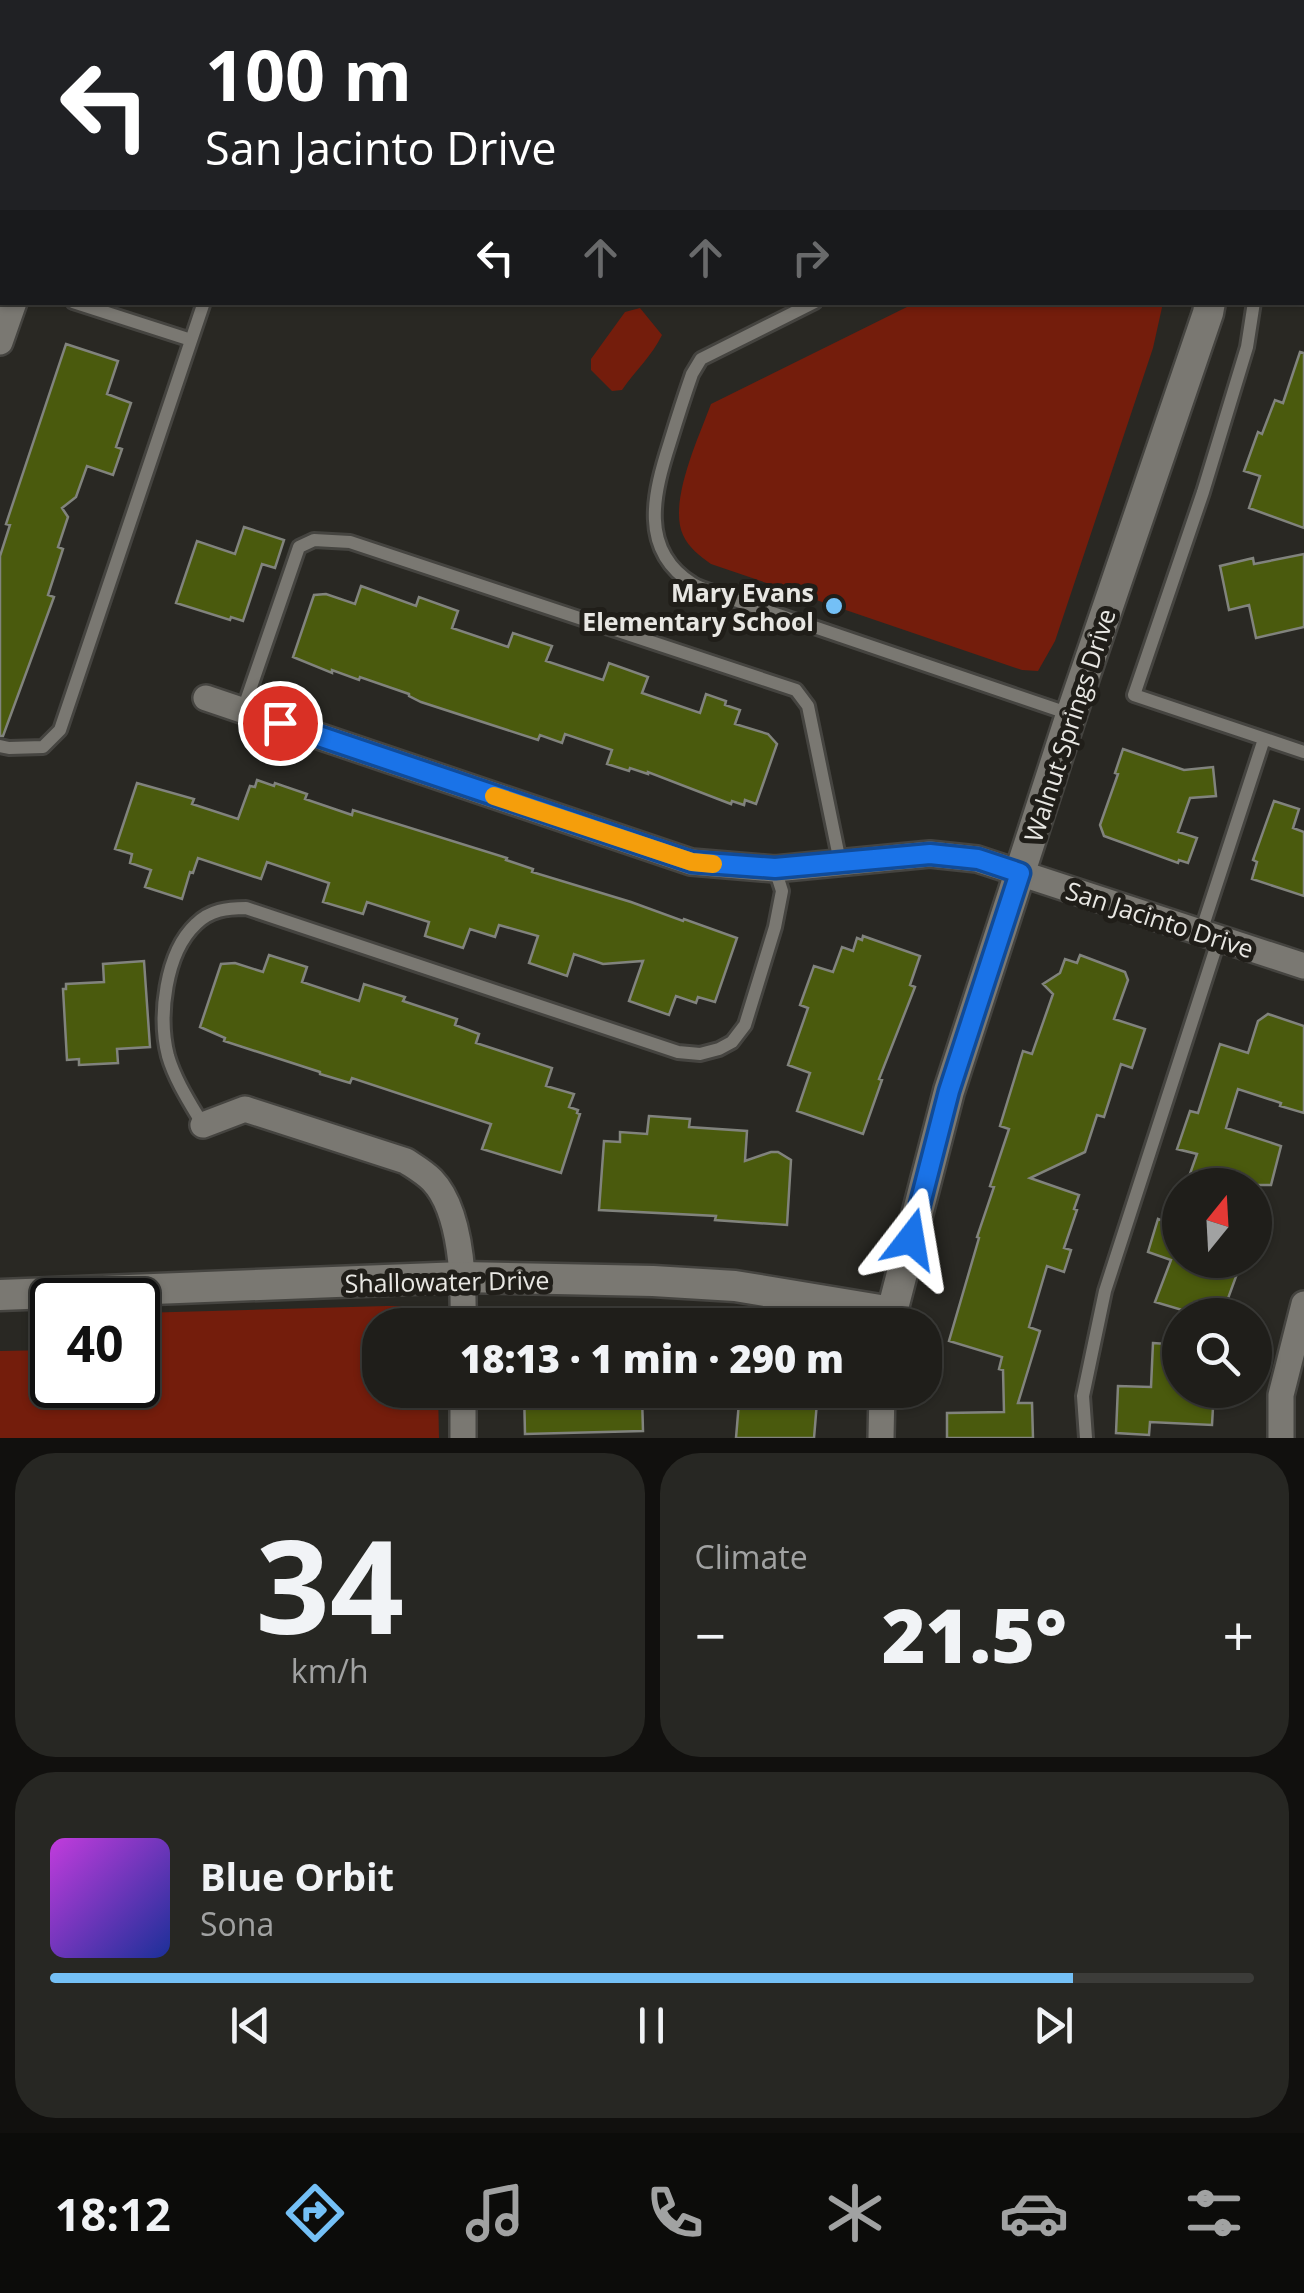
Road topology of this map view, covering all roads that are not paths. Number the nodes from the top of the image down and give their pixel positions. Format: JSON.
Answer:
{"nodes":[{"id":1,"x":13,"y":305,"type":"edge"},
{"id":2,"x":82,"y":305,"type":"edge"},
{"id":3,"x":203,"y":305,"type":"edge"},
{"id":4,"x":809,"y":305,"type":"edge"},
{"id":5,"x":1209,"y":305,"type":"edge"},
{"id":6,"x":1254,"y":305,"type":"edge"},
{"id":7,"x":191,"y":340,"type":"junction"},
{"id":8,"x":0,"y":342,"type":"edge"},
{"id":9,"x":206,"y":698,"type":"dead end"},
{"id":10,"x":242,"y":710,"type":"junction"},
{"id":11,"x":1072,"y":714,"type":"junction"},
{"id":12,"x":1264,"y":739,"type":"junction"},
{"id":13,"x":0,"y":746,"type":"edge"},
{"id":14,"x":1304,"y":752,"type":"edge"},
{"id":15,"x":840,"y":862,"type":"junction"},
{"id":16,"x":775,"y":868,"type":"junction"},
{"id":17,"x":1020,"y":873,"type":"junction"},
{"id":18,"x":1210,"y":935,"type":"junction"},
{"id":19,"x":1304,"y":966,"type":"edge"},
{"id":20,"x":203,"y":1125,"type":"joint"},
{"id":21,"x":464,"y":1278,"type":"junction"},
{"id":22,"x":0,"y":1294,"type":"edge"},
{"id":23,"x":1304,"y":1304,"type":"edge"},
{"id":24,"x":464,"y":1308,"type":"edge"},
{"id":25,"x":842,"y":1308,"type":"edge"},
{"id":26,"x":894,"y":1308,"type":"edge"},
{"id":27,"x":1292,"y":1396,"type":"edge"},
{"id":28,"x":464,"y":1408,"type":"edge"},
{"id":29,"x":882,"y":1408,"type":"edge"},
{"id":30,"x":463,"y":1438,"type":"edge"},
{"id":31,"x":881,"y":1438,"type":"edge"},
{"id":32,"x":1086,"y":1438,"type":"edge"},
{"id":33,"x":1282,"y":1438,"type":"edge"}],
"edges":[{"from":1,"to":8,"type":"street"},
{"from":2,"to":7,"type":"lane"},
{"from":3,"to":7,"type":"lane"},
{"from":4,"to":11,"type":"lane"},
{"from":5,"to":11,"type":"street","name":"Walnut Springs Drive"},
{"from":6,"to":12,"type":"lane"},
{"from":7,"to":13,"type":"lane"},
{"from":9,"to":10,"type":"street","name":"San Jacinto Drive"},
{"from":10,"to":15,"type":"lane"},
{"from":10,"to":16,"type":"street","name":"San Jacinto Drive"},
{"from":11,"to":17,"type":"street","name":"Walnut Springs Drive"},
{"from":12,"to":14,"type":"lane"},
{"from":12,"to":18,"type":"lane"},
{"from":15,"to":16,"type":"street","name":"San Jacinto Drive"},
{"from":15,"to":17,"type":"street","name":"San Jacinto Drive"},
{"from":16,"to":20,"type":"lane"},
{"from":17,"to":18,"type":"street","name":"San Jacinto Drive"},
{"from":17,"to":26,"type":"street","name":"Walnut Springs Drive"},
{"from":18,"to":19,"type":"street","name":"San Jacinto Drive"},
{"from":18,"to":32,"type":"lane"},
{"from":20,"to":21,"type":"street"},
{"from":21,"to":22,"type":"street","name":"Shallowater Drive"},
{"from":21,"to":24,"type":"street"},
{"from":21,"to":25,"type":"street","name":"Shallowater Drive"},
{"from":23,"to":27,"type":"street"},
{"from":27,"to":33,"type":"street"},
{"from":28,"to":30,"type":"street"},
{"from":29,"to":31,"type":"street"}]}
